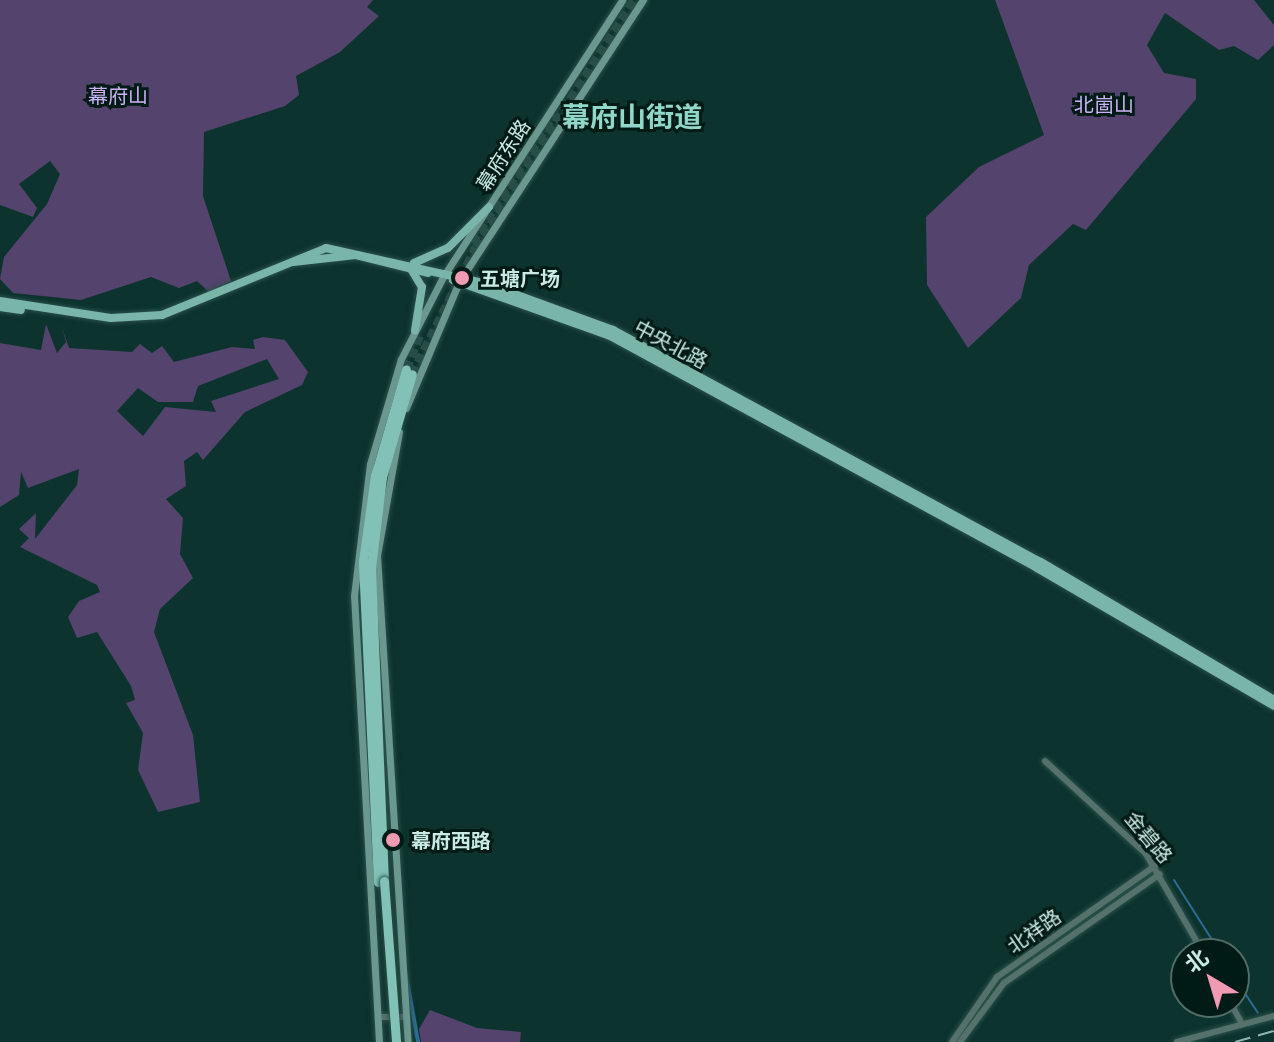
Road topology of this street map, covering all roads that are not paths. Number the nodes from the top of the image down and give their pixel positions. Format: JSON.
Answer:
{"nodes":[{"id":1,"x":622,"y":0,"type":"edge"},
{"id":2,"x":643,"y":0,"type":"edge"},
{"id":3,"x":489,"y":207,"type":"junction"},
{"id":4,"x":412,"y":266,"type":"junction"},
{"id":5,"x":445,"y":275,"type":"junction"},
{"id":6,"x":461,"y":280,"type":"junction"},
{"id":7,"x":0,"y":304,"type":"edge"},
{"id":8,"x":415,"y":330,"type":"junction"},
{"id":9,"x":409,"y":372,"type":"tunnel mouth"},
{"id":10,"x":1274,"y":700,"type":"edge"},
{"id":11,"x":1274,"y":706,"type":"edge"},
{"id":12,"x":1045,"y":761,"type":"dead end"},
{"id":13,"x":1155,"y":866,"type":"junction"},
{"id":14,"x":1160,"y":874,"type":"junction"},
{"id":15,"x":381,"y":882,"type":"junction"},
{"id":16,"x":1125,"y":886,"type":"junction"},
{"id":17,"x":1130,"y":893,"type":"junction"},
{"id":18,"x":1195,"y":938,"type":"edge"},
{"id":19,"x":1274,"y":1016,"type":"edge"},
{"id":20,"x":378,"y":1017,"type":"junction"},
{"id":21,"x":406,"y":1017,"type":"junction"},
{"id":22,"x":1239,"y":1018,"type":"edge"},
{"id":23,"x":1242,"y":1024,"type":"junction"},
{"id":24,"x":379,"y":1042,"type":"edge"},
{"id":25,"x":390,"y":1042,"type":"edge"},
{"id":26,"x":396,"y":1042,"type":"edge"},
{"id":27,"x":408,"y":1042,"type":"edge"},
{"id":28,"x":952,"y":1042,"type":"edge"},
{"id":29,"x":960,"y":1042,"type":"edge"},
{"id":30,"x":1177,"y":1042,"type":"edge"}],
"edges":[{"from":1,"to":3,"type":"main road","name":"幕府东路"},
{"from":2,"to":6,"type":"main road","name":"幕府东路"},
{"from":3,"to":4,"type":"main road"},
{"from":3,"to":5,"type":"main road","name":"幕府东路"},
{"from":4,"to":5,"type":"main road","name":"中央北路"},
{"from":4,"to":7,"type":"main road","name":"中央北路"},
{"from":4,"to":8,"type":"main road"},
{"from":5,"to":6,"type":"main road","name":"中央北路"},
{"from":5,"to":8,"type":"main road","name":"幕府东路"},
{"from":6,"to":10,"type":"main road","name":"中央北路"},
{"from":6,"to":11,"type":"main road","name":"中央北路"},
{"from":6,"to":21,"type":"main road"},
{"from":8,"to":20,"type":"main road"},
{"from":9,"to":15,"type":"highway"},
{"from":12,"to":13,"type":"street","name":"金碧路"},
{"from":13,"to":14,"type":"street","name":"金碧路"},
{"from":13,"to":16,"type":"street","name":"北祥路"},
{"from":14,"to":17,"type":"street","name":"北祥路"},
{"from":14,"to":18,"type":"street","name":"金碧路"},
{"from":15,"to":25,"type":"highway","bridge":true},
{"from":15,"to":26,"type":"highway","bridge":true},
{"from":16,"to":17,"type":"street"},
{"from":16,"to":28,"type":"street","name":"北祥路"},
{"from":17,"to":29,"type":"street","name":"北祥路"},
{"from":19,"to":23,"type":"street"},
{"from":20,"to":21,"type":"street"},
{"from":20,"to":24,"type":"main road"},
{"from":21,"to":27,"type":"main road"},
{"from":22,"to":23,"type":"street"},
{"from":23,"to":30,"type":"street"}]}
